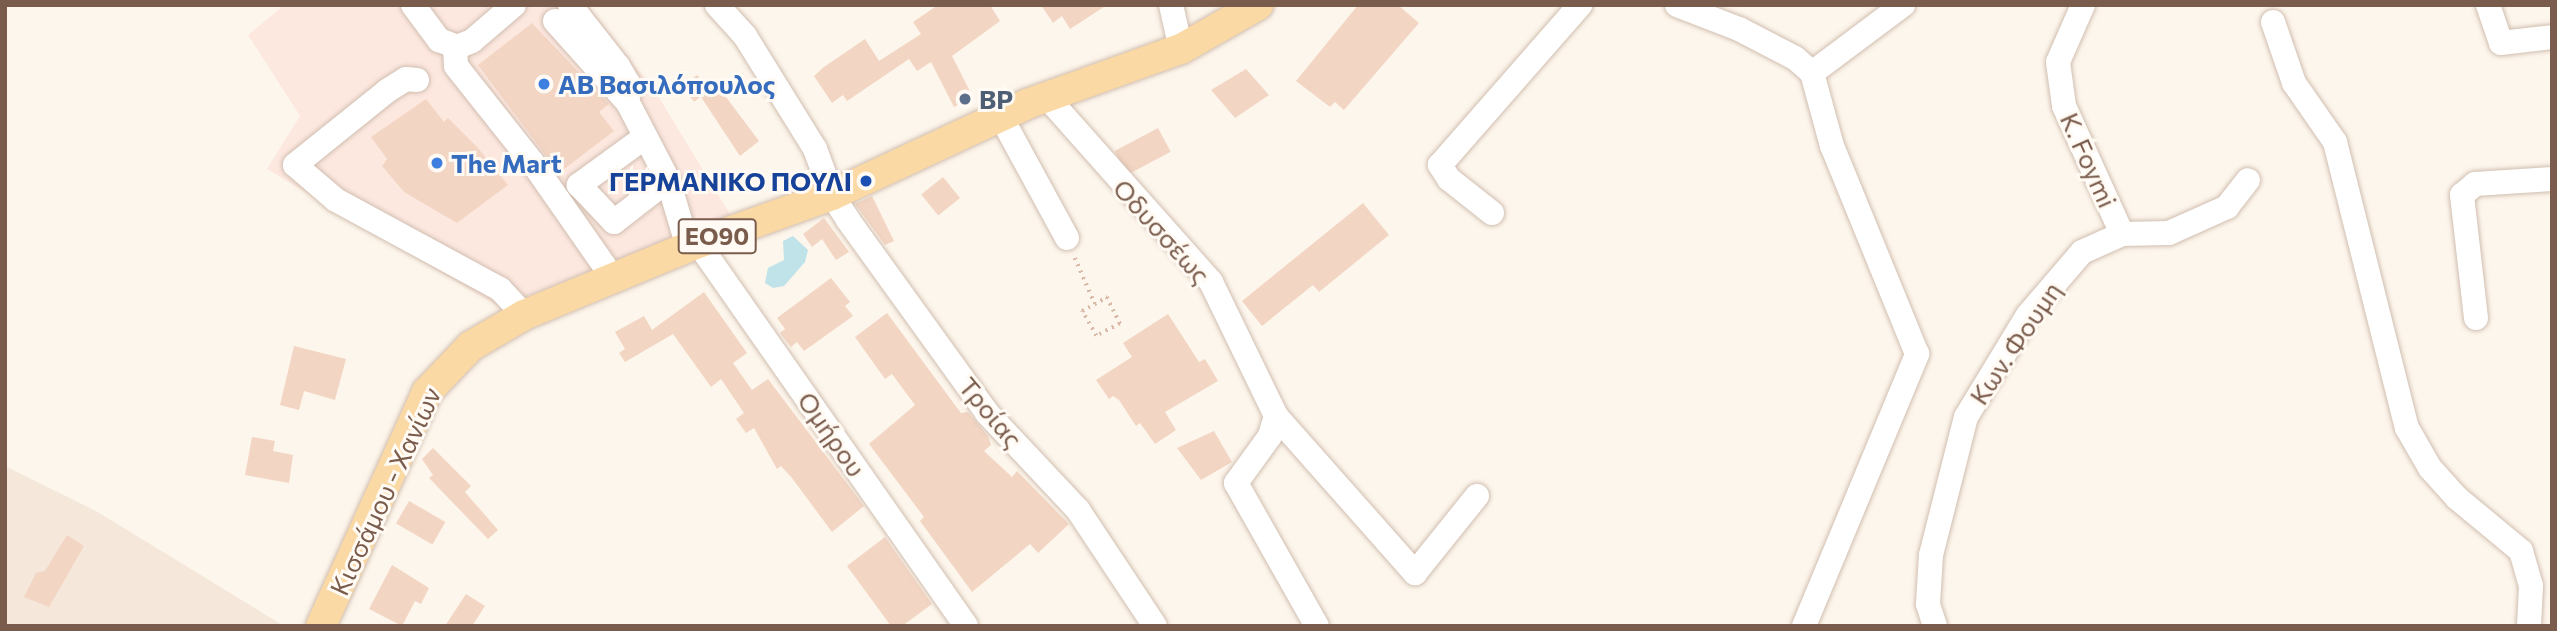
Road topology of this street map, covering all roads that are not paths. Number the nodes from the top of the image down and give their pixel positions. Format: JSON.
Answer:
{"nodes":[{"id":1,"x":413,"y":5,"type":"edge"},
{"id":2,"x":514,"y":5,"type":"edge"},
{"id":3,"x":717,"y":5,"type":"edge"},
{"id":4,"x":1171,"y":5,"type":"edge"},
{"id":5,"x":1258,"y":5,"type":"edge"},
{"id":6,"x":1580,"y":5,"type":"edge"},
{"id":7,"x":1677,"y":5,"type":"edge"},
{"id":8,"x":1903,"y":5,"type":"edge"},
{"id":9,"x":2083,"y":5,"type":"edge"},
{"id":10,"x":2488,"y":5,"type":"edge"},
{"id":11,"x":563,"y":13,"type":"edge"},
{"id":12,"x":2273,"y":22,"type":"dead end"},
{"id":13,"x":2552,"y":37,"type":"edge"},
{"id":14,"x":455,"y":47,"type":"junction"},
{"id":15,"x":1181,"y":49,"type":"junction"},
{"id":16,"x":1812,"y":74,"type":"junction"},
{"id":17,"x":417,"y":80,"type":"dead end"},
{"id":18,"x":1046,"y":96,"type":"junction"},
{"id":19,"x":1000,"y":115,"type":"junction"},
{"id":20,"x":645,"y":137,"type":"junction"},
{"id":21,"x":2552,"y":179,"type":"edge"},
{"id":22,"x":668,"y":180,"type":"junction"},
{"id":23,"x":2248,"y":180,"type":"dead end"},
{"id":24,"x":832,"y":195,"type":"junction"},
{"id":25,"x":1492,"y":213,"type":"dead end"},
{"id":26,"x":2122,"y":234,"type":"junction"},
{"id":27,"x":1067,"y":238,"type":"road end"},
{"id":28,"x":693,"y":245,"type":"junction"},
{"id":29,"x":613,"y":278,"type":"junction"},
{"id":30,"x":524,"y":315,"type":"junction"},
{"id":31,"x":2476,"y":318,"type":"dead end"},
{"id":32,"x":1276,"y":416,"type":"junction"},
{"id":33,"x":1477,"y":496,"type":"dead end"},
{"id":34,"x":321,"y":626,"type":"edge"},
{"id":35,"x":965,"y":626,"type":"edge"},
{"id":36,"x":1155,"y":626,"type":"edge"},
{"id":37,"x":1317,"y":626,"type":"edge"},
{"id":38,"x":1804,"y":626,"type":"edge"},
{"id":39,"x":1935,"y":626,"type":"edge"},
{"id":40,"x":2529,"y":626,"type":"edge"}],
"edges":[{"from":1,"to":14,"type":"street"},
{"from":2,"to":14,"type":"street"},
{"from":3,"to":24,"type":"street","name":"Τροίας"},
{"from":4,"to":15,"type":"street"},
{"from":5,"to":15,"type":"main road","name":"Κισσάμου - Χανίων","number":"ΕΟ90"},
{"from":6,"to":25,"type":"street"},
{"from":7,"to":16,"type":"street"},
{"from":8,"to":16,"type":"street"},
{"from":9,"to":26,"type":"street","name":"K. Foymi"},
{"from":10,"to":13,"type":"street"},
{"from":11,"to":20,"type":"street","name":"Ομήρου"},
{"from":12,"to":40,"type":"street"},
{"from":14,"to":29,"type":"street"},
{"from":15,"to":18,"type":"main road","name":"Κισσάμου - Χανίων","number":"ΕΟ90"},
{"from":16,"to":38,"type":"street"},
{"from":17,"to":30,"type":"street"},
{"from":18,"to":19,"type":"main road","name":"Κισσάμου - Χανίων","number":"ΕΟ90"},
{"from":18,"to":32,"type":"street","name":"Οδυσσέως"},
{"from":19,"to":24,"type":"main road","name":"Κισσάμου - Χανίων","number":"ΕΟ90"},
{"from":19,"to":27,"type":"street"},
{"from":20,"to":22,"type":"street","name":"Ομήρου"},
{"from":20,"to":22,"type":"street"},
{"from":21,"to":31,"type":"street"},
{"from":22,"to":28,"type":"street","name":"Ομήρου"},
{"from":23,"to":26,"type":"street","name":"Κων. Φουμη"},
{"from":24,"to":28,"type":"main road","name":"Κισσάμου - Χανίων","number":"ΕΟ90"},
{"from":24,"to":36,"type":"street","name":"Τροίας"},
{"from":26,"to":39,"type":"street","name":"Κων. Φουμη"},
{"from":28,"to":29,"type":"main road","name":"Κισσάμου - Χανίων","number":"ΕΟ90"},
{"from":28,"to":35,"type":"street","name":"Ομήρου"},
{"from":29,"to":30,"type":"main road","name":"Κισσάμου - Χανίων","number":"ΕΟ90"},
{"from":30,"to":34,"type":"main road","name":"Κισσάμου - Χανίων","number":"ΕΟ90"},
{"from":32,"to":33,"type":"street","name":"Οδυσσέως"},
{"from":32,"to":37,"type":"street"}]}
